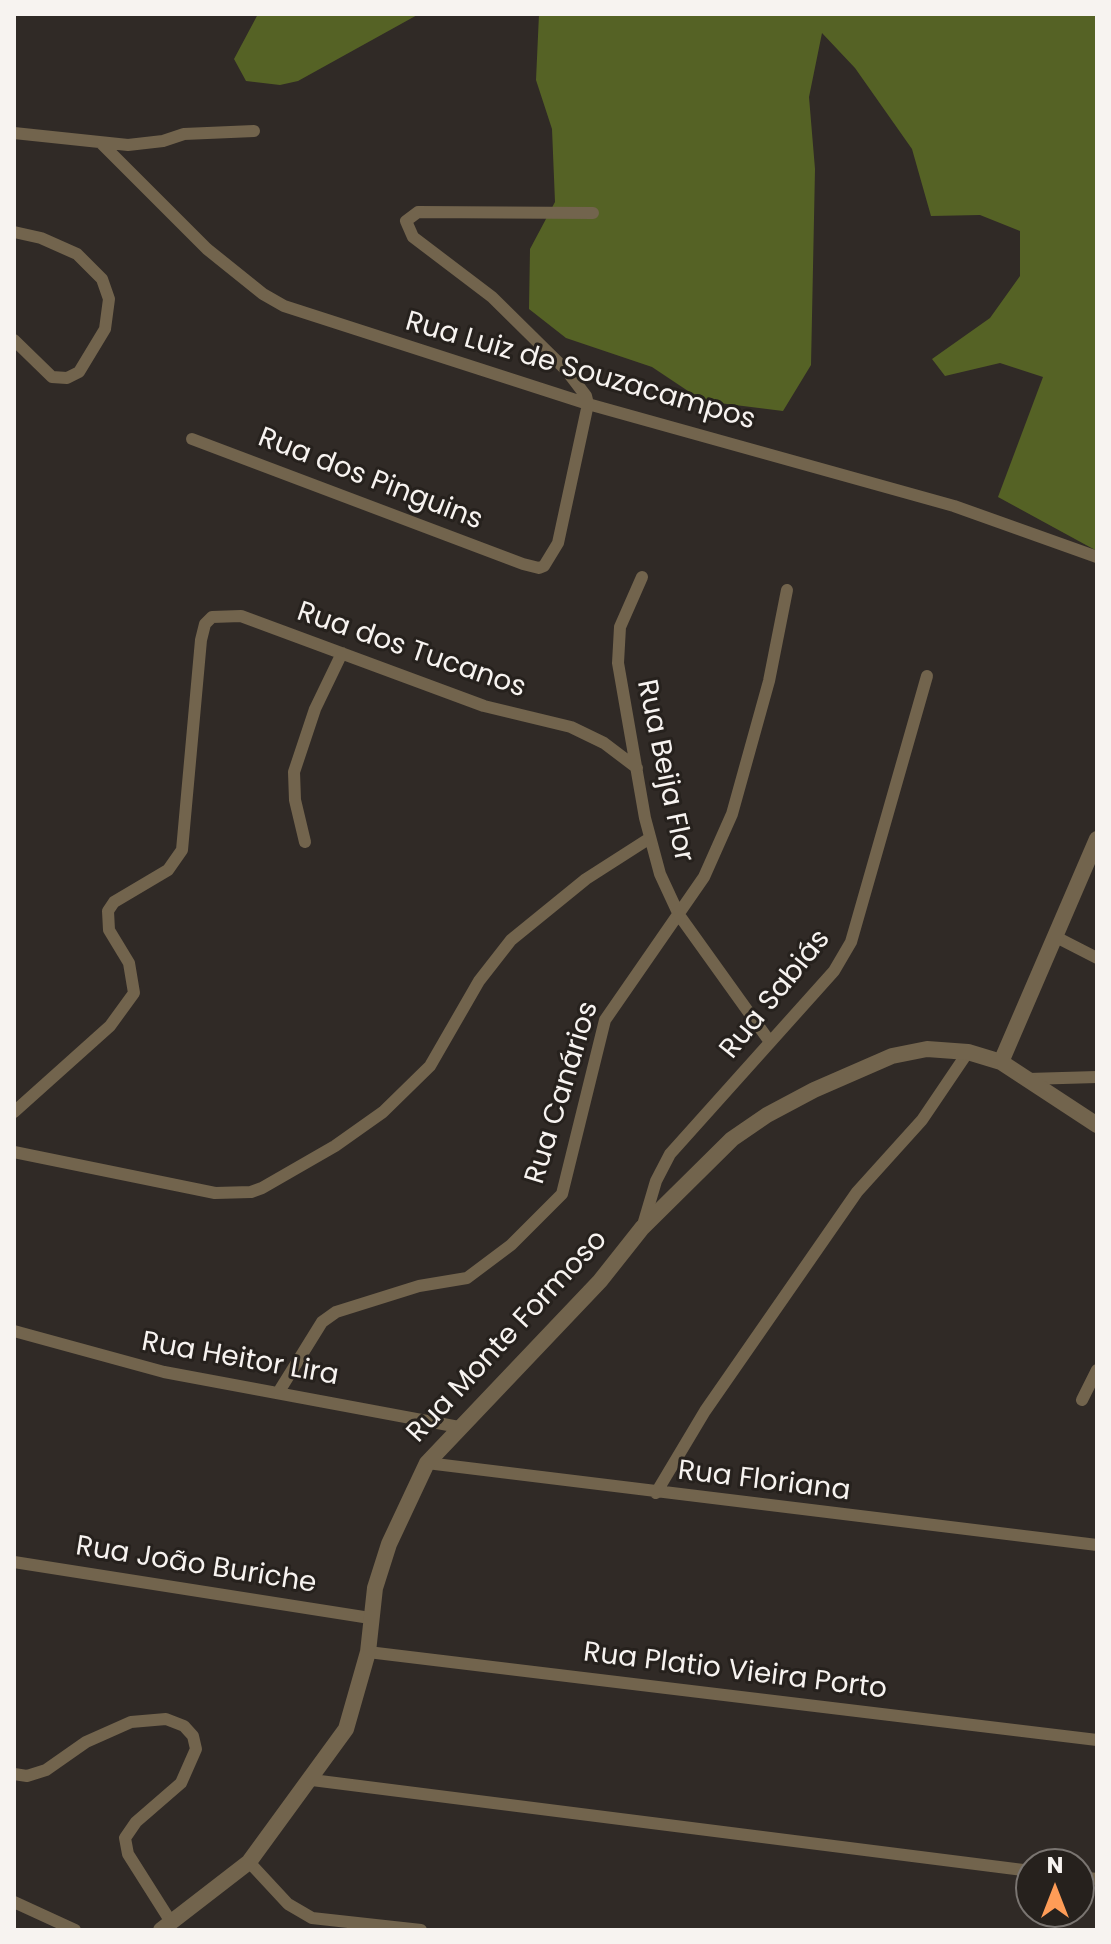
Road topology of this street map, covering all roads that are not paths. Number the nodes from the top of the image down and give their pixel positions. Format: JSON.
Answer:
{"nodes":[{"id":1,"x":254,"y":131,"type":"dead end"},
{"id":2,"x":14,"y":133,"type":"edge"},
{"id":3,"x":101,"y":143,"type":"junction"},
{"id":4,"x":593,"y":213,"type":"dead end"},
{"id":5,"x":14,"y":232,"type":"edge"},
{"id":6,"x":14,"y":340,"type":"edge"},
{"id":7,"x":588,"y":404,"type":"junction"},
{"id":8,"x":192,"y":439,"type":"dead end"},
{"id":9,"x":1097,"y":557,"type":"edge"},
{"id":10,"x":642,"y":577,"type":"dead end"},
{"id":11,"x":787,"y":590,"type":"dead end"},
{"id":12,"x":342,"y":653,"type":"junction"},
{"id":13,"x":927,"y":676,"type":"dead end"},
{"id":14,"x":637,"y":768,"type":"junction"},
{"id":15,"x":650,"y":838,"type":"junction"},
{"id":16,"x":1097,"y":839,"type":"edge"},
{"id":17,"x":305,"y":842,"type":"dead end"},
{"id":18,"x":679,"y":915,"type":"junction"},
{"id":19,"x":1056,"y":937,"type":"junction"},
{"id":20,"x":1097,"y":958,"type":"edge"},
{"id":21,"x":770,"y":1042,"type":"junction"},
{"id":22,"x":968,"y":1052,"type":"junction"},
{"id":23,"x":1001,"y":1062,"type":"junction"},
{"id":24,"x":1097,"y":1077,"type":"edge"},
{"id":25,"x":1028,"y":1079,"type":"junction"},
{"id":26,"x":14,"y":1112,"type":"edge"},
{"id":27,"x":1097,"y":1125,"type":"edge"},
{"id":28,"x":14,"y":1152,"type":"edge"},
{"id":29,"x":642,"y":1228,"type":"junction"},
{"id":30,"x":14,"y":1331,"type":"edge"},
{"id":31,"x":1097,"y":1370,"type":"edge"},
{"id":32,"x":278,"y":1393,"type":"junction"},
{"id":33,"x":1082,"y":1400,"type":"dead end"},
{"id":34,"x":459,"y":1427,"type":"junction"},
{"id":35,"x":427,"y":1463,"type":"junction"},
{"id":36,"x":656,"y":1493,"type":"junction"},
{"id":37,"x":1097,"y":1545,"type":"edge"},
{"id":38,"x":14,"y":1562,"type":"edge"},
{"id":39,"x":370,"y":1618,"type":"junction"},
{"id":40,"x":368,"y":1652,"type":"junction"},
{"id":41,"x":1097,"y":1740,"type":"edge"},
{"id":42,"x":14,"y":1774,"type":"edge"},
{"id":43,"x":312,"y":1780,"type":"junction"},
{"id":44,"x":249,"y":1862,"type":"junction"},
{"id":45,"x":1015,"y":1869,"type":"edge"},
{"id":46,"x":14,"y":1902,"type":"edge"},
{"id":47,"x":166,"y":1926,"type":"edge"},
{"id":48,"x":75,"y":1930,"type":"edge"},
{"id":49,"x":421,"y":1930,"type":"edge"}],
"edges":[{"from":1,"to":3,"type":"street"},
{"from":2,"to":3,"type":"street"},
{"from":3,"to":7,"type":"street","name":"Rua Luiz de Souzacampos"},
{"from":4,"to":7,"type":"street"},
{"from":5,"to":6,"type":"street"},
{"from":7,"to":8,"type":"street","name":"Rua dos Pinguins"},
{"from":7,"to":9,"type":"street","name":"Rua Luiz de Souzacampos"},
{"from":10,"to":14,"type":"street","name":"Rua Beija Flor"},
{"from":11,"to":18,"type":"street","name":"Rua Canários"},
{"from":12,"to":14,"type":"street","name":"Rua dos Tucanos"},
{"from":12,"to":17,"type":"street"},
{"from":12,"to":26,"type":"street","name":"Rua dos Tucanos"},
{"from":13,"to":21,"type":"street","name":"Rua Sabiás"},
{"from":14,"to":15,"type":"street","name":"Rua Beija Flor"},
{"from":15,"to":18,"type":"street","name":"Rua Beija Flor"},
{"from":15,"to":28,"type":"street"},
{"from":16,"to":19,"type":"street"},
{"from":18,"to":21,"type":"street","name":"Rua Beija Flor"},
{"from":18,"to":32,"type":"street","name":"Rua Canários"},
{"from":19,"to":20,"type":"street"},
{"from":19,"to":23,"type":"street"},
{"from":21,"to":29,"type":"street","name":"Rua Sabiás"},
{"from":22,"to":23,"type":"street","name":"Rua Monte Formoso"},
{"from":22,"to":29,"type":"street","name":"Rua Monte Formoso"},
{"from":22,"to":36,"type":"street"},
{"from":23,"to":25,"type":"street","name":"Rua Monte Formoso"},
{"from":24,"to":25,"type":"street"},
{"from":25,"to":27,"type":"street","name":"Rua Monte Formoso"},
{"from":29,"to":34,"type":"street","name":"Rua Monte Formoso"},
{"from":30,"to":32,"type":"street","name":"Rua Heitor Lira"},
{"from":31,"to":33,"type":"street"},
{"from":32,"to":34,"type":"street","name":"Rua Heitor Lira"},
{"from":34,"to":35,"type":"street","name":"Rua Monte Formoso"},
{"from":35,"to":36,"type":"street","name":"Rua Floriana"},
{"from":35,"to":39,"type":"street","name":"Rua Monte Formoso"},
{"from":36,"to":37,"type":"street","name":"Rua Floriana"},
{"from":38,"to":39,"type":"street","name":"Rua João Buriche"},
{"from":39,"to":40,"type":"street","name":"Rua Monte Formoso"},
{"from":40,"to":41,"type":"street","name":"Rua Platio Vieira Porto"},
{"from":40,"to":43,"type":"street","name":"Rua Monte Formoso"},
{"from":42,"to":47,"type":"street"},
{"from":43,"to":44,"type":"street","name":"Rua Monte Formoso"},
{"from":43,"to":45,"type":"street"},
{"from":44,"to":47,"type":"street","name":"Rua Monte Formoso"},
{"from":44,"to":49,"type":"street"},
{"from":46,"to":48,"type":"street"}]}
